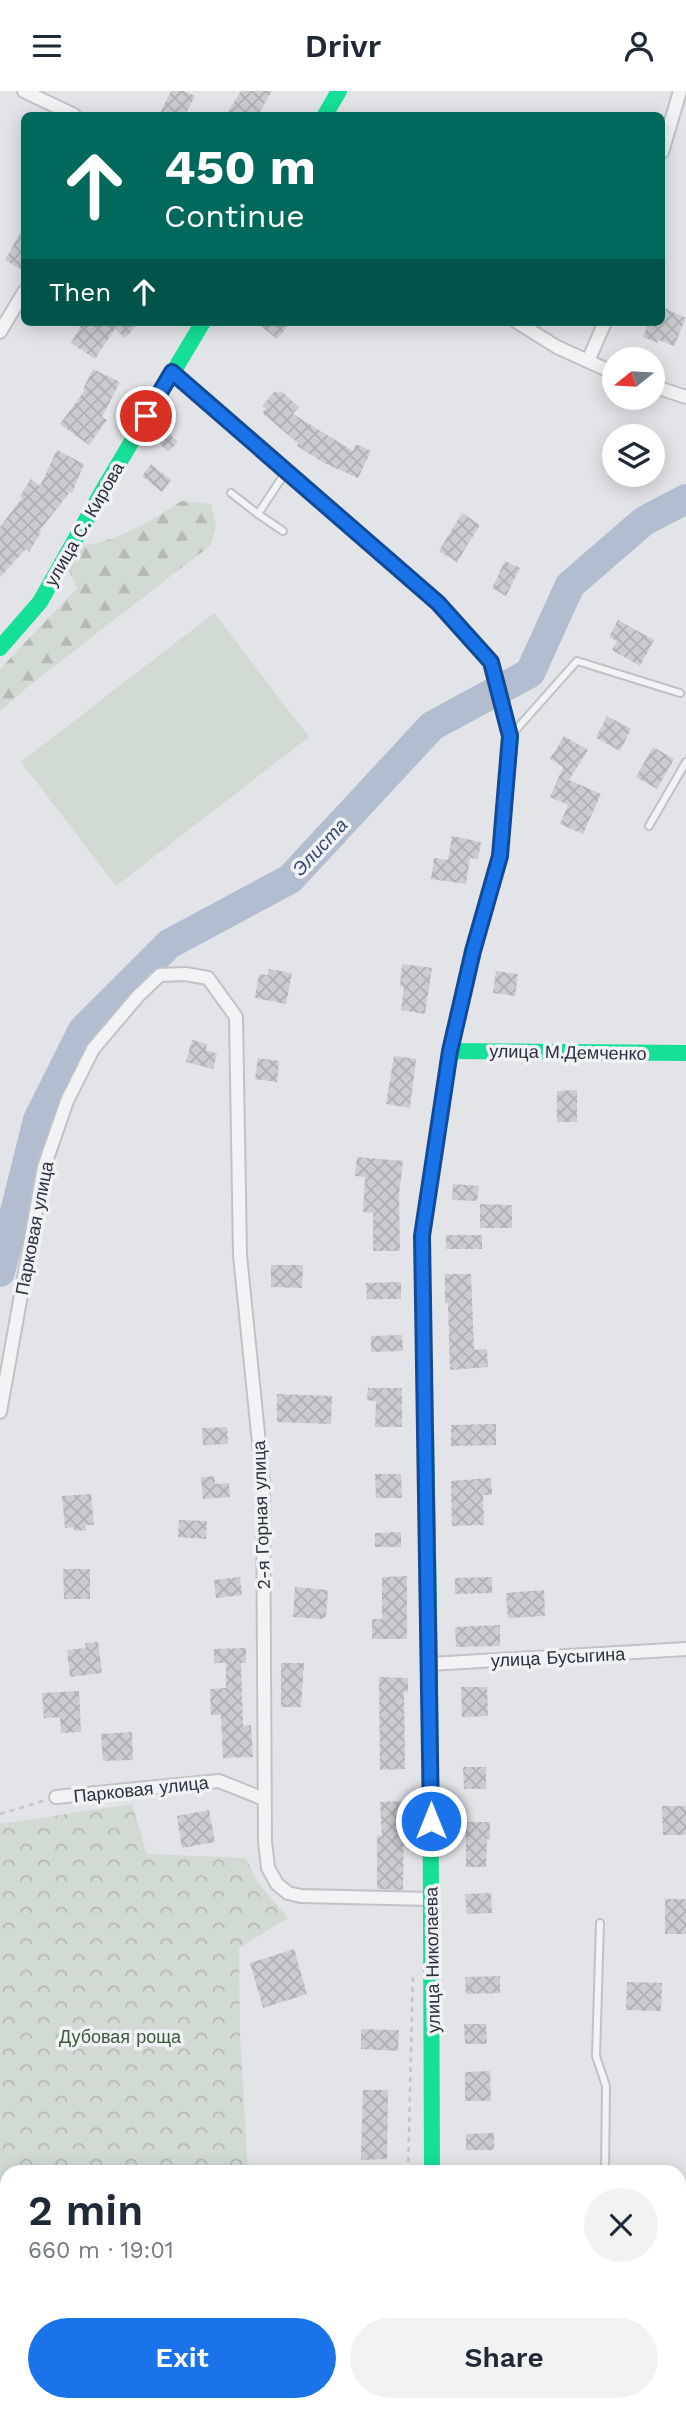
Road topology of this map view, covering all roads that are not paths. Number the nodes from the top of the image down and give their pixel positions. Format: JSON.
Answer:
{"nodes":[{"id":1,"x":24,"y":91,"type":"edge"},
{"id":2,"x":338,"y":91,"type":"edge"},
{"id":3,"x":680,"y":91,"type":"edge"},
{"id":4,"x":68,"y":112,"type":"edge"},
{"id":5,"x":327,"y":112,"type":"edge"},
{"id":6,"x":665,"y":142,"type":"edge"},
{"id":7,"x":21,"y":297,"type":"edge"},
{"id":8,"x":201,"y":326,"type":"edge"},
{"id":9,"x":523,"y":326,"type":"edge"},
{"id":10,"x":603,"y":326,"type":"edge"},
{"id":11,"x":0,"y":332,"type":"edge"},
{"id":12,"x":588,"y":361,"type":"junction"},
{"id":13,"x":602,"y":367,"type":"edge"},
{"id":14,"x":172,"y":372,"type":"junction"},
{"id":15,"x":665,"y":390,"type":"edge"},
{"id":16,"x":686,"y":397,"type":"edge"},
{"id":17,"x":286,"y":472,"type":"junction"},
{"id":18,"x":232,"y":493,"type":"dead end"},
{"id":19,"x":258,"y":514,"type":"junction"},
{"id":20,"x":283,"y":531,"type":"dead end"},
{"id":21,"x":0,"y":647,"type":"edge"},
{"id":22,"x":680,"y":692,"type":"dead end"},
{"id":23,"x":510,"y":736,"type":"junction"},
{"id":24,"x":686,"y":762,"type":"edge"},
{"id":25,"x":649,"y":826,"type":"dead end"},
{"id":26,"x":185,"y":974,"type":"joint"},
{"id":27,"x":450,"y":1051,"type":"junction"},
{"id":28,"x":686,"y":1053,"type":"edge"},
{"id":29,"x":0,"y":1412,"type":"edge"},
{"id":30,"x":686,"y":1649,"type":"edge"},
{"id":31,"x":430,"y":1664,"type":"junction"},
{"id":32,"x":56,"y":1797,"type":"road end"},
{"id":33,"x":264,"y":1798,"type":"junction"},
{"id":34,"x":431,"y":1899,"type":"junction"},
{"id":35,"x":600,"y":1923,"type":"dead end"},
{"id":36,"x":432,"y":2165,"type":"edge"},
{"id":37,"x":605,"y":2165,"type":"edge"}],
"edges":[{"from":1,"to":4,"type":"street"},
{"from":2,"to":5,"type":"street"},
{"from":3,"to":6,"type":"street"},
{"from":7,"to":11,"type":"street"},
{"from":8,"to":14,"type":"street","name":"улица С. Кирова"},
{"from":9,"to":12,"type":"street"},
{"from":10,"to":12,"type":"street"},
{"from":12,"to":13,"type":"street"},
{"from":14,"to":17,"type":"street"},
{"from":14,"to":21,"type":"street","name":"улица С. Кирова"},
{"from":15,"to":16,"type":"street"},
{"from":17,"to":19,"type":"lane"},
{"from":17,"to":23,"type":"street","name":"улица Николаева"},
{"from":18,"to":19,"type":"lane"},
{"from":19,"to":20,"type":"lane"},
{"from":22,"to":23,"type":"lane"},
{"from":23,"to":27,"type":"street","name":"улица Николаева"},
{"from":24,"to":25,"type":"lane"},
{"from":26,"to":29,"type":"street","name":"Парковая улица"},
{"from":26,"to":33,"type":"street","name":"2-я Горная улица"},
{"from":27,"to":28,"type":"street","name":"улица М.Демченко"},
{"from":27,"to":31,"type":"street","name":"улица Николаева"},
{"from":30,"to":31,"type":"street","name":"улица Бусыгина"},
{"from":31,"to":34,"type":"street","name":"улица Николаева"},
{"from":32,"to":33,"type":"street","name":"Парковая улица"},
{"from":33,"to":34,"type":"street","name":"2-я Горная улица"},
{"from":34,"to":36,"type":"street","name":"улица Николаева"},
{"from":35,"to":37,"type":"lane"}]}
